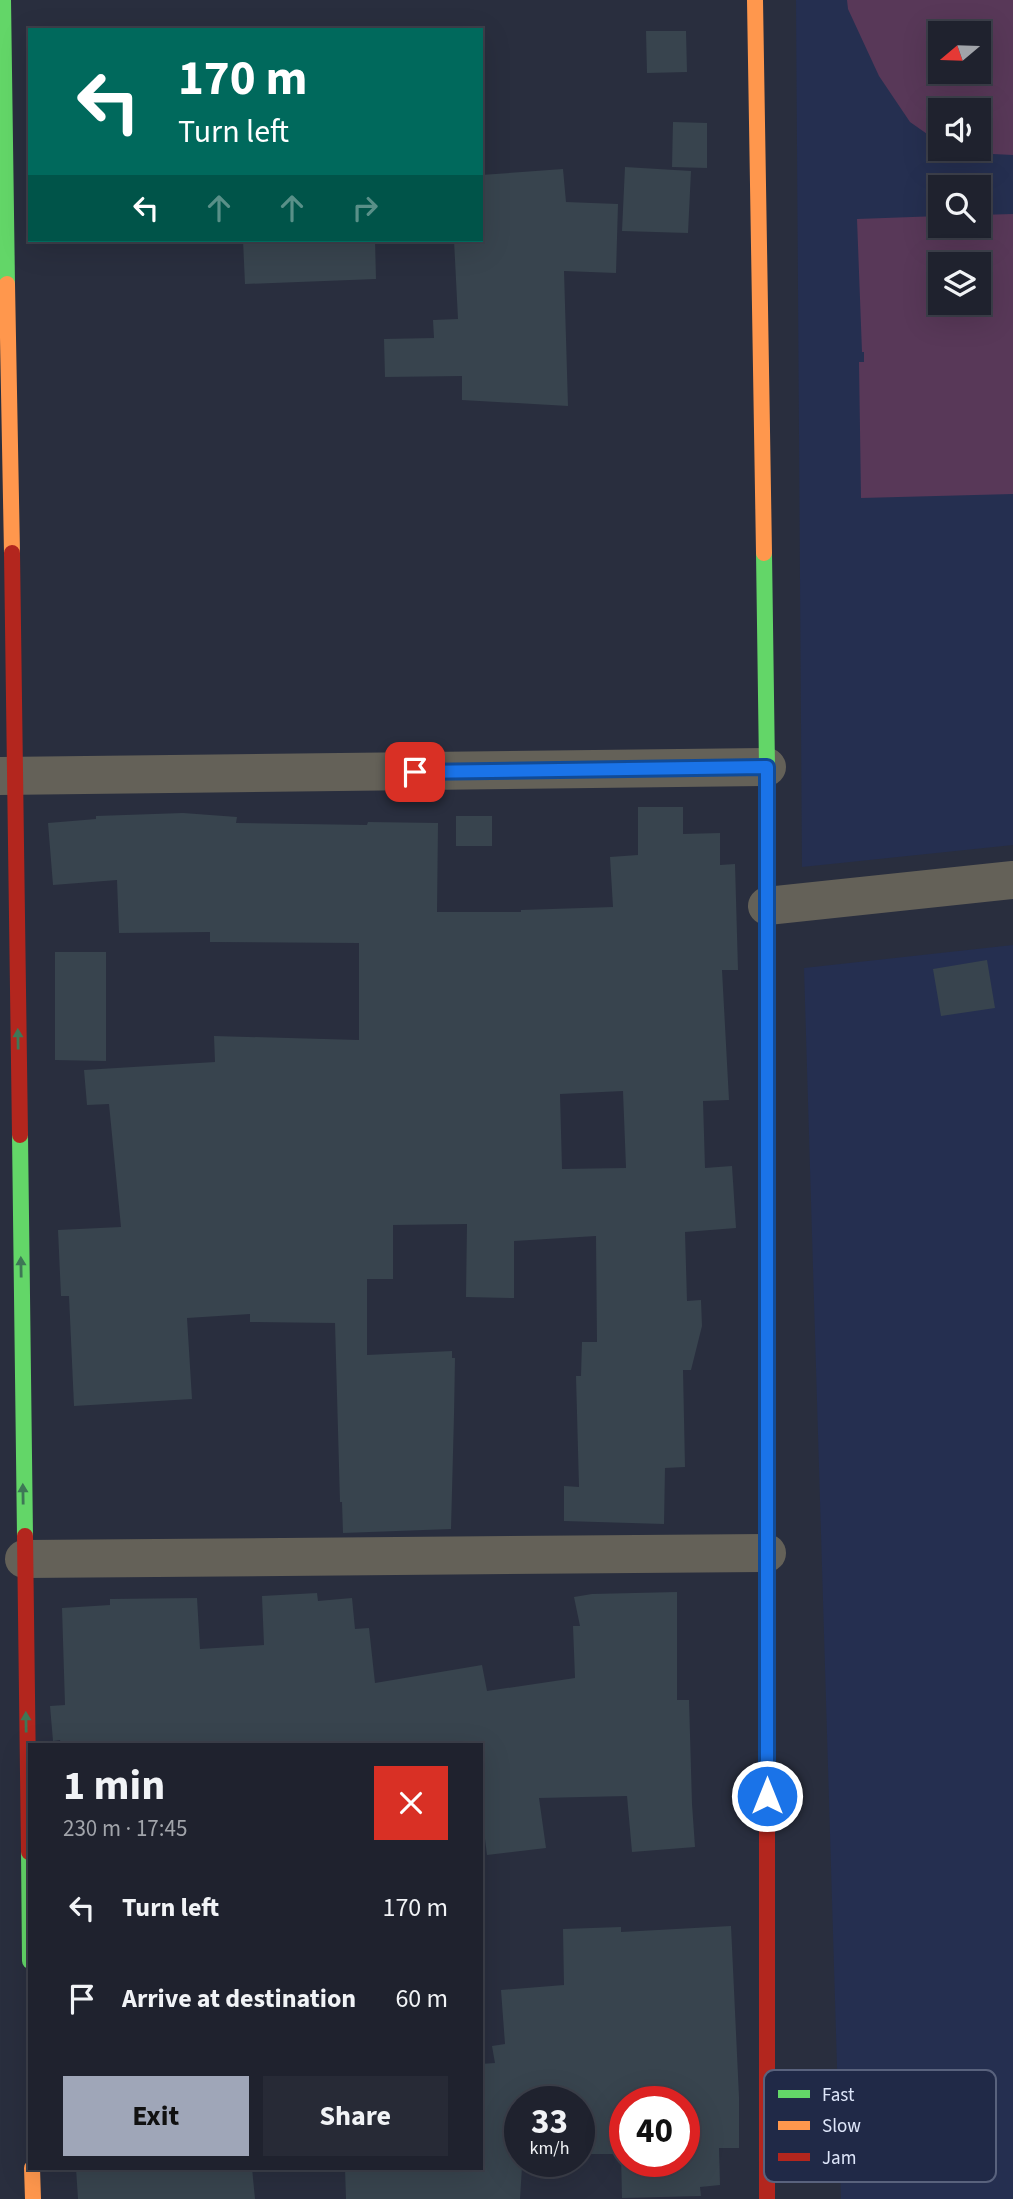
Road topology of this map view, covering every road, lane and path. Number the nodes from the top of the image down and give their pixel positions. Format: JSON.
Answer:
{"nodes":[{"id":1,"x":3,"y":0,"type":"edge"},
{"id":2,"x":755,"y":0,"type":"edge"},
{"id":3,"x":767,"y":767,"type":"junction"},
{"id":4,"x":8,"y":776,"type":"edge"},
{"id":5,"x":1013,"y":880,"type":"edge"},
{"id":6,"x":767,"y":906,"type":"junction"},
{"id":7,"x":767,"y":1553,"type":"junction"},
{"id":8,"x":24,"y":1559,"type":"junction"},
{"id":9,"x":28,"y":1827,"type":"edge"},
{"id":10,"x":767,"y":2070,"type":"edge"},
{"id":11,"x":32,"y":2170,"type":"edge"},
{"id":12,"x":33,"y":2199,"type":"edge"}],
"edges":[{"from":1,"to":4,"type":"street"},
{"from":2,"to":3,"type":"street"},
{"from":3,"to":4,"type":"street"},
{"from":3,"to":6,"type":"street"},
{"from":8,"to":4,"type":"street","one_way":true},
{"from":5,"to":6,"type":"street"},
{"from":6,"to":7,"type":"street"},
{"from":7,"to":8,"type":"street"},
{"from":7,"to":10,"type":"street"},
{"from":9,"to":8,"type":"street","one_way":true},
{"from":11,"to":12,"type":"street"}]}
